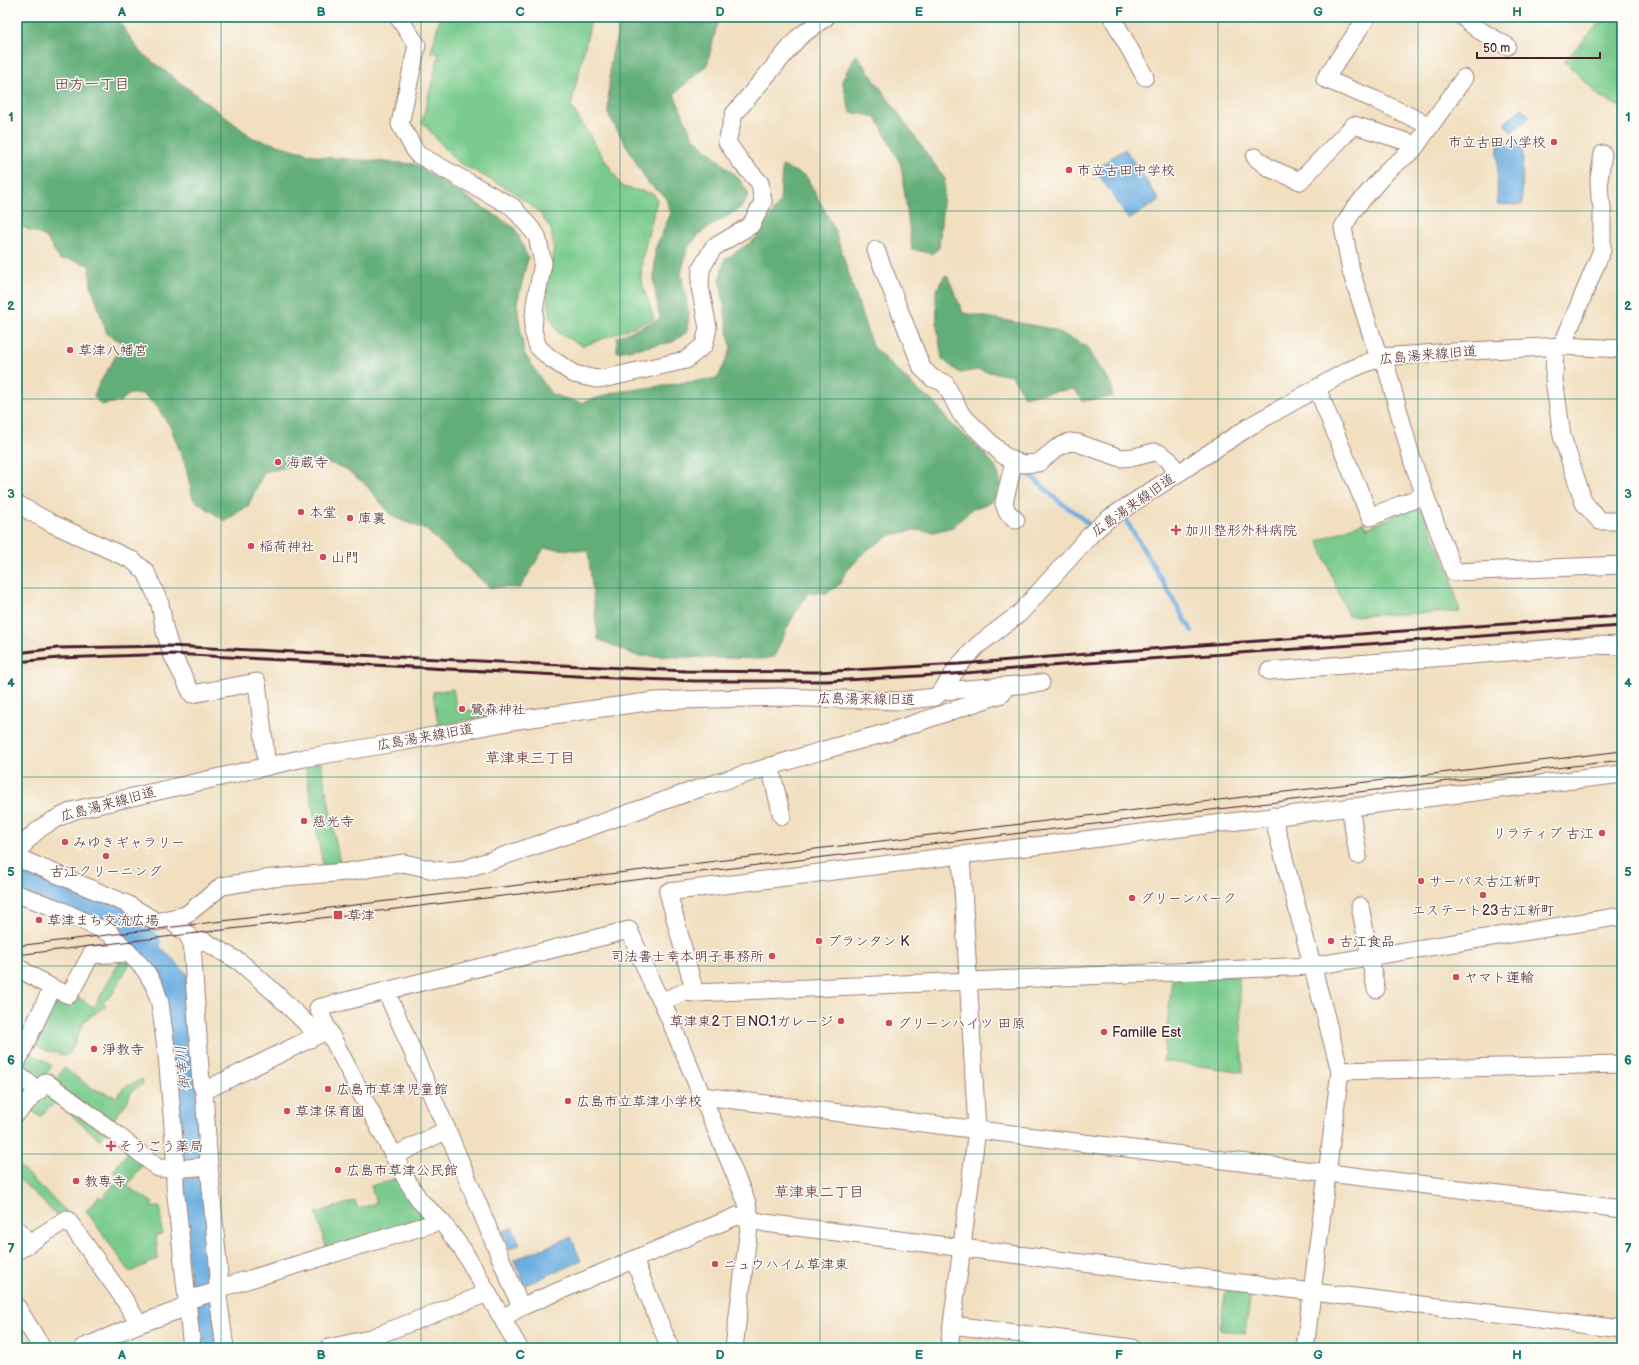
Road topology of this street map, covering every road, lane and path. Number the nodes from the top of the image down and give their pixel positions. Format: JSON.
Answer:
{"nodes":[{"id":1,"x":398,"y":17,"type":"edge"},
{"id":2,"x":826,"y":17,"type":"edge"},
{"id":3,"x":1112,"y":17,"type":"edge"},
{"id":4,"x":1367,"y":17,"type":"edge"},
{"id":5,"x":1463,"y":17,"type":"edge"},
{"id":6,"x":1507,"y":46,"type":"dead end"},
{"id":7,"x":1145,"y":77,"type":"dead end"},
{"id":8,"x":1464,"y":78,"type":"dead end"},
{"id":9,"x":1430,"y":126,"type":"junction"},
{"id":10,"x":1417,"y":145,"type":"junction"},
{"id":11,"x":1604,"y":154,"type":"dead end"},
{"id":12,"x":1254,"y":157,"type":"dead end"},
{"id":13,"x":876,"y":250,"type":"dead end"},
{"id":14,"x":1559,"y":347,"type":"junction"},
{"id":15,"x":1622,"y":349,"type":"edge"},
{"id":16,"x":1381,"y":357,"type":"junction"},
{"id":17,"x":1317,"y":388,"type":"junction"},
{"id":18,"x":1014,"y":461,"type":"junction"},
{"id":19,"x":1177,"y":473,"type":"junction"},
{"id":20,"x":1425,"y":495,"type":"junction"},
{"id":21,"x":17,"y":504,"type":"edge"},
{"id":22,"x":1016,"y":520,"type":"dead end"},
{"id":23,"x":1622,"y":521,"type":"edge"},
{"id":24,"x":1622,"y":565,"type":"edge"},
{"id":25,"x":1622,"y":646,"type":"edge"},
{"id":26,"x":1269,"y":671,"type":"dead end"},
{"id":27,"x":1041,"y":683,"type":"dead end"},
{"id":28,"x":1006,"y":686,"type":"junction"},
{"id":29,"x":942,"y":691,"type":"junction"},
{"id":30,"x":267,"y":766,"type":"junction"},
{"id":31,"x":770,"y":766,"type":"junction"},
{"id":32,"x":1622,"y":774,"type":"edge"},
{"id":33,"x":1350,"y":807,"type":"junction"},
{"id":34,"x":782,"y":816,"type":"dead end"},
{"id":35,"x":1273,"y":816,"type":"junction"},
{"id":36,"x":961,"y":855,"type":"junction"},
{"id":37,"x":1358,"y":855,"type":"dead end"},
{"id":38,"x":17,"y":858,"type":"edge"},
{"id":39,"x":17,"y":894,"type":"edge"},
{"id":40,"x":1360,"y":906,"type":"dead end"},
{"id":41,"x":1622,"y":916,"type":"edge"},
{"id":42,"x":170,"y":919,"type":"junction"},
{"id":43,"x":192,"y":943,"type":"junction"},
{"id":44,"x":129,"y":953,"type":"junction"},
{"id":45,"x":1370,"y":957,"type":"junction"},
{"id":46,"x":1312,"y":966,"type":"junction"},
{"id":47,"x":17,"y":967,"type":"edge"},
{"id":48,"x":969,"y":981,"type":"junction"},
{"id":49,"x":52,"y":988,"type":"junction"},
{"id":50,"x":1376,"y":989,"type":"dead end"},
{"id":51,"x":386,"y":991,"type":"junction"},
{"id":52,"x":695,"y":993,"type":"junction"},
{"id":53,"x":662,"y":1001,"type":"junction"},
{"id":54,"x":328,"y":1030,"type":"junction"},
{"id":55,"x":21,"y":1042,"type":"edge"},
{"id":56,"x":17,"y":1062,"type":"edge"},
{"id":57,"x":1622,"y":1064,"type":"edge"},
{"id":58,"x":1340,"y":1071,"type":"junction"},
{"id":59,"x":17,"y":1074,"type":"edge"},
{"id":60,"x":39,"y":1091,"type":"junction"},
{"id":61,"x":204,"y":1091,"type":"junction"},
{"id":62,"x":702,"y":1096,"type":"junction"},
{"id":63,"x":17,"y":1113,"type":"edge"},
{"id":64,"x":977,"y":1129,"type":"junction"},
{"id":65,"x":447,"y":1130,"type":"junction"},
{"id":66,"x":394,"y":1156,"type":"junction"},
{"id":67,"x":207,"y":1167,"type":"junction"},
{"id":68,"x":176,"y":1169,"type":"junction"},
{"id":69,"x":1327,"y":1172,"type":"junction"},
{"id":70,"x":1622,"y":1208,"type":"edge"},
{"id":71,"x":750,"y":1219,"type":"junction"},
{"id":72,"x":441,"y":1221,"type":"junction"},
{"id":73,"x":17,"y":1228,"type":"edge"},
{"id":74,"x":23,"y":1247,"type":"edge"},
{"id":75,"x":962,"y":1248,"type":"junction"},
{"id":76,"x":634,"y":1260,"type":"junction"},
{"id":77,"x":216,"y":1290,"type":"junction"},
{"id":78,"x":1313,"y":1292,"type":"junction"},
{"id":79,"x":488,"y":1294,"type":"junction"},
{"id":80,"x":188,"y":1302,"type":"junction"},
{"id":81,"x":520,"y":1307,"type":"junction"},
{"id":82,"x":17,"y":1308,"type":"edge"},
{"id":83,"x":503,"y":1318,"type":"junction"},
{"id":84,"x":139,"y":1324,"type":"junction"},
{"id":85,"x":952,"y":1325,"type":"junction"},
{"id":86,"x":1622,"y":1329,"type":"edge"},
{"id":87,"x":367,"y":1344,"type":"edge"},
{"id":88,"x":42,"y":1348,"type":"edge"},
{"id":89,"x":82,"y":1348,"type":"edge"},
{"id":90,"x":192,"y":1348,"type":"edge"},
{"id":91,"x":225,"y":1348,"type":"edge"},
{"id":92,"x":328,"y":1348,"type":"edge"},
{"id":93,"x":519,"y":1348,"type":"edge"},
{"id":94,"x":670,"y":1348,"type":"edge"},
{"id":95,"x":734,"y":1348,"type":"edge"},
{"id":96,"x":949,"y":1348,"type":"edge"},
{"id":97,"x":1132,"y":1348,"type":"edge"},
{"id":98,"x":1305,"y":1348,"type":"edge"}],
"edges":[{"from":1,"to":2,"type":"street"},
{"from":3,"to":7,"type":"street"},
{"from":4,"to":9,"type":"street"},
{"from":5,"to":6,"type":"street"},
{"from":8,"to":9,"type":"street"},
{"from":9,"to":10,"type":"street"},
{"from":10,"to":12,"type":"street"},
{"from":10,"to":16,"type":"street"},
{"from":11,"to":14,"type":"street"},
{"from":13,"to":18,"type":"street"},
{"from":14,"to":15,"type":"street","name":"広島湯来線旧道"},
{"from":14,"to":16,"type":"street","name":"広島湯来線旧道"},
{"from":14,"to":23,"type":"street"},
{"from":16,"to":17,"type":"street","name":"広島湯来線旧道"},
{"from":16,"to":20,"type":"street"},
{"from":17,"to":19,"type":"street","name":"広島湯来線旧道"},
{"from":17,"to":20,"type":"street"},
{"from":18,"to":19,"type":"street"},
{"from":18,"to":22,"type":"street"},
{"from":19,"to":29,"type":"street","name":"広島湯来線旧道"},
{"from":20,"to":24,"type":"street"},
{"from":21,"to":30,"type":"street"},
{"from":25,"to":26,"type":"street"},
{"from":27,"to":28,"type":"street"},
{"from":28,"to":29,"type":"street"},
{"from":28,"to":31,"type":"street"},
{"from":29,"to":30,"type":"street","name":"広島湯来線旧道"},
{"from":30,"to":38,"type":"street","name":"広島湯来線旧道"},
{"from":31,"to":34,"type":"street"},
{"from":31,"to":42,"type":"street"},
{"from":32,"to":33,"type":"street"},
{"from":33,"to":35,"type":"street"},
{"from":33,"to":37,"type":"street"},
{"from":35,"to":36,"type":"street"},
{"from":35,"to":46,"type":"street"},
{"from":36,"to":48,"type":"street"},
{"from":36,"to":52,"type":"street"},
{"from":38,"to":42,"type":"street"},
{"from":39,"to":44,"type":"street"},
{"from":40,"to":45,"type":"street"},
{"from":41,"to":45,"type":"street"},
{"from":42,"to":43,"type":"street"},
{"from":43,"to":54,"type":"street"},
{"from":43,"to":61,"type":"street"},
{"from":44,"to":49,"type":"street"},
{"from":44,"to":68,"type":"street"},
{"from":45,"to":46,"type":"street"},
{"from":45,"to":50,"type":"street"},
{"from":46,"to":48,"type":"street"},
{"from":46,"to":58,"type":"street"},
{"from":47,"to":49,"type":"street"},
{"from":48,"to":52,"type":"street"},
{"from":48,"to":64,"type":"street"},
{"from":49,"to":55,"type":"street"},
{"from":51,"to":53,"type":"street"},
{"from":51,"to":54,"type":"street"},
{"from":51,"to":65,"type":"street"},
{"from":52,"to":53,"type":"street"},
{"from":53,"to":62,"type":"street"},
{"from":54,"to":61,"type":"street"},
{"from":54,"to":66,"type":"street"},
{"from":55,"to":56,"type":"street"},
{"from":57,"to":58,"type":"street"},
{"from":58,"to":69,"type":"street"},
{"from":59,"to":60,"type":"street"},
{"from":60,"to":63,"type":"street"},
{"from":60,"to":68,"type":"street"},
{"from":61,"to":67,"type":"street"},
{"from":62,"to":64,"type":"street"},
{"from":62,"to":71,"type":"street"},
{"from":64,"to":69,"type":"street"},
{"from":64,"to":75,"type":"street"},
{"from":65,"to":66,"type":"street"},
{"from":65,"to":81,"type":"street"},
{"from":66,"to":72,"type":"street"},
{"from":67,"to":68,"type":"street"},
{"from":67,"to":77,"type":"street"},
{"from":68,"to":80,"type":"street"},
{"from":69,"to":70,"type":"street"},
{"from":69,"to":78,"type":"street"},
{"from":71,"to":75,"type":"street"},
{"from":71,"to":76,"type":"street"},
{"from":71,"to":95,"type":"street"},
{"from":72,"to":77,"type":"street"},
{"from":72,"to":79,"type":"street"},
{"from":73,"to":74,"type":"street"},
{"from":74,"to":84,"type":"street"},
{"from":75,"to":78,"type":"street"},
{"from":75,"to":85,"type":"street"},
{"from":76,"to":81,"type":"street"},
{"from":76,"to":94,"type":"street"},
{"from":77,"to":80,"type":"street"},
{"from":77,"to":91,"type":"street"},
{"from":78,"to":86,"type":"street"},
{"from":78,"to":98,"type":"street"},
{"from":79,"to":83,"type":"street"},
{"from":79,"to":87,"type":"street"},
{"from":80,"to":84,"type":"street"},
{"from":80,"to":90,"type":"street"},
{"from":81,"to":83,"type":"street"},
{"from":82,"to":88,"type":"street"},
{"from":83,"to":93,"type":"street"},
{"from":84,"to":89,"type":"street"},
{"from":85,"to":96,"type":"street"},
{"from":85,"to":97,"type":"street"},
{"from":87,"to":92,"type":"street"}]}
